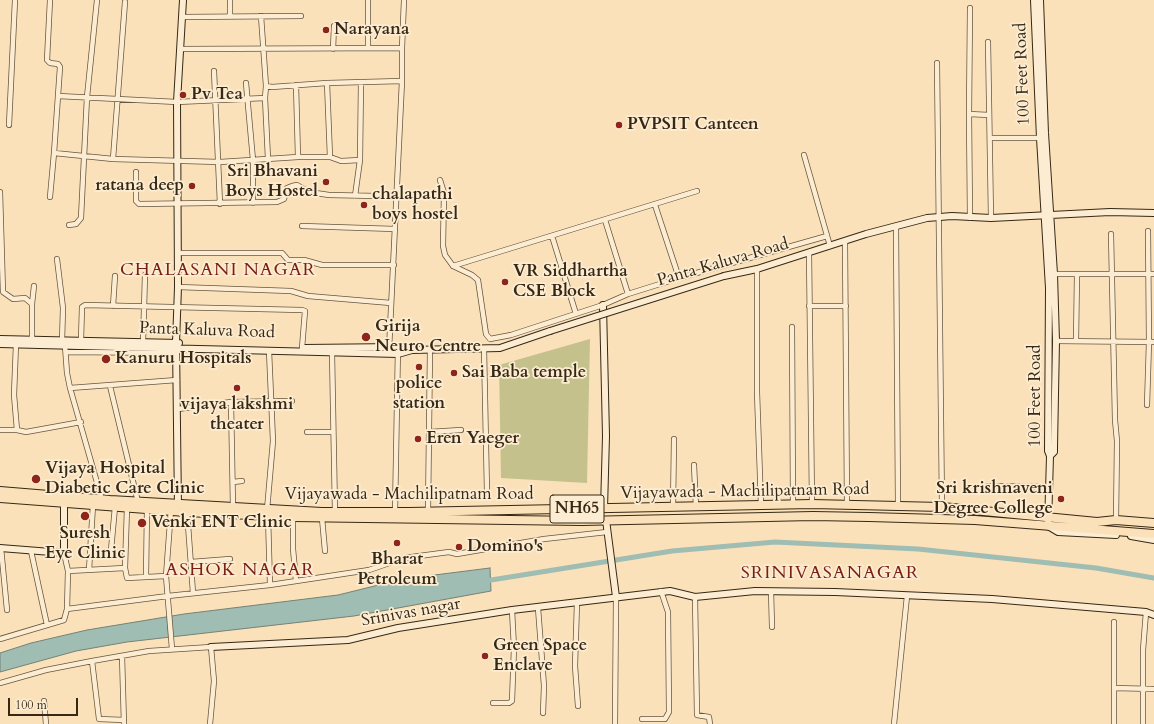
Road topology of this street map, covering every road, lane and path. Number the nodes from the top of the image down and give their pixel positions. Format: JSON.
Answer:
{"nodes":[{"id":1,"x":15,"y":0,"type":"edge"},
{"id":2,"x":50,"y":0,"type":"edge"},
{"id":3,"x":97,"y":0,"type":"edge"},
{"id":4,"x":183,"y":0,"type":"edge"},
{"id":5,"x":230,"y":0,"type":"edge"},
{"id":6,"x":368,"y":0,"type":"edge"},
{"id":7,"x":404,"y":0,"type":"edge"},
{"id":8,"x":1034,"y":0,"type":"edge"},
{"id":9,"x":1040,"y":0,"type":"edge"},
{"id":10,"x":125,"y":2,"type":"dead end"},
{"id":11,"x":970,"y":8,"type":"dead end"},
{"id":12,"x":230,"y":16,"type":"junction"},
{"id":13,"x":261,"y":16,"type":"junction"},
{"id":14,"x":301,"y":16,"type":"dead end"},
{"id":15,"x":182,"y":17,"type":"junction"},
{"id":16,"x":334,"y":26,"type":"dead end"},
{"id":17,"x":988,"y":42,"type":"dead end"},
{"id":18,"x":263,"y":48,"type":"junction"},
{"id":19,"x":368,"y":48,"type":"junction"},
{"id":20,"x":402,"y":48,"type":"junction"},
{"id":21,"x":180,"y":49,"type":"junction"},
{"id":22,"x":334,"y":49,"type":"junction"},
{"id":23,"x":937,"y":63,"type":"dead end"},
{"id":24,"x":214,"y":71,"type":"dead end"},
{"id":25,"x":402,"y":81,"type":"junction"},
{"id":26,"x":361,"y":82,"type":"junction"},
{"id":27,"x":246,"y":83,"type":"dead end"},
{"id":28,"x":327,"y":83,"type":"junction"},
{"id":29,"x":296,"y":85,"type":"junction"},
{"id":30,"x":266,"y":86,"type":"junction"},
{"id":31,"x":58,"y":96,"type":"junction"},
{"id":32,"x":87,"y":97,"type":"junction"},
{"id":33,"x":265,"y":98,"type":"junction"},
{"id":34,"x":119,"y":99,"type":"junction"},
{"id":35,"x":216,"y":99,"type":"junction"},
{"id":36,"x":247,"y":99,"type":"junction"},
{"id":37,"x":177,"y":102,"type":"junction"},
{"id":38,"x":968,"y":114,"type":"junction"},
{"id":39,"x":989,"y":115,"type":"junction"},
{"id":40,"x":9,"y":125,"type":"dead end"},
{"id":41,"x":990,"y":138,"type":"junction"},
{"id":42,"x":1040,"y":138,"type":"junction"},
{"id":43,"x":54,"y":153,"type":"junction"},
{"id":44,"x":86,"y":155,"type":"junction"},
{"id":45,"x":804,"y":156,"type":"dead end"},
{"id":46,"x":298,"y":157,"type":"junction"},
{"id":47,"x":330,"y":157,"type":"junction"},
{"id":48,"x":113,"y":159,"type":"junction"},
{"id":49,"x":268,"y":159,"type":"junction"},
{"id":50,"x":178,"y":160,"type":"junction"},
{"id":51,"x":253,"y":160,"type":"junction"},
{"id":52,"x":360,"y":160,"type":"junction"},
{"id":53,"x":220,"y":162,"type":"junction"},
{"id":54,"x":136,"y":172,"type":"dead end"},
{"id":55,"x":440,"y":180,"type":"dead end"},
{"id":56,"x":697,"y":191,"type":"dead end"},
{"id":57,"x":0,"y":192,"type":"edge"},
{"id":58,"x":397,"y":195,"type":"junction"},
{"id":59,"x":355,"y":196,"type":"junction"},
{"id":60,"x":50,"y":197,"type":"dead end"},
{"id":61,"x":253,"y":203,"type":"junction"},
{"id":62,"x":178,"y":204,"type":"junction"},
{"id":63,"x":220,"y":204,"type":"junction"},
{"id":64,"x":655,"y":205,"type":"junction"},
{"id":65,"x":1154,"y":213,"type":"edge"},
{"id":66,"x":1048,"y":214,"type":"junction"},
{"id":67,"x":939,"y":216,"type":"junction"},
{"id":68,"x":970,"y":218,"type":"junction"},
{"id":69,"x":991,"y":218,"type":"junction"},
{"id":70,"x":605,"y":220,"type":"junction"},
{"id":71,"x":69,"y":225,"type":"dead end"},
{"id":72,"x":302,"y":226,"type":"dead end"},
{"id":73,"x":896,"y":226,"type":"junction"},
{"id":74,"x":396,"y":229,"type":"junction"},
{"id":75,"x":1148,"y":231,"type":"dead end"},
{"id":76,"x":1111,"y":234,"type":"dead end"},
{"id":77,"x":552,"y":236,"type":"junction"},
{"id":78,"x":827,"y":236,"type":"junction"},
{"id":79,"x":845,"y":242,"type":"junction"},
{"id":80,"x":830,"y":246,"type":"junction"},
{"id":81,"x":809,"y":252,"type":"junction"},
{"id":82,"x":178,"y":253,"type":"junction"},
{"id":83,"x":57,"y":259,"type":"dead end"},
{"id":84,"x":394,"y":265,"type":"junction"},
{"id":85,"x":452,"y":266,"type":"junction"},
{"id":86,"x":757,"y":268,"type":"junction"},
{"id":87,"x":1054,"y":274,"type":"junction"},
{"id":88,"x":1152,"y":274,"type":"edge"},
{"id":89,"x":145,"y":275,"type":"dead end"},
{"id":90,"x":1077,"y":275,"type":"junction"},
{"id":91,"x":1112,"y":275,"type":"junction"},
{"id":92,"x":115,"y":276,"type":"dead end"},
{"id":93,"x":679,"y":278,"type":"junction"},
{"id":94,"x":34,"y":286,"type":"dead end"},
{"id":95,"x":178,"y":287,"type":"junction"},
{"id":96,"x":628,"y":294,"type":"junction"},
{"id":97,"x":391,"y":303,"type":"junction"},
{"id":98,"x":32,"y":304,"type":"junction"},
{"id":99,"x":603,"y":305,"type":"junction"},
{"id":100,"x":113,"y":306,"type":"junction"},
{"id":101,"x":809,"y":306,"type":"junction"},
{"id":102,"x":846,"y":306,"type":"junction"},
{"id":103,"x":145,"y":307,"type":"junction"},
{"id":104,"x":178,"y":307,"type":"junction"},
{"id":105,"x":576,"y":314,"type":"junction"},
{"id":106,"x":792,"y":327,"type":"dead end"},
{"id":107,"x":0,"y":339,"type":"edge"},
{"id":108,"x":32,"y":340,"type":"junction"},
{"id":109,"x":81,"y":340,"type":"junction"},
{"id":110,"x":1056,"y":341,"type":"junction"},
{"id":111,"x":1076,"y":341,"type":"junction"},
{"id":112,"x":144,"y":342,"type":"junction"},
{"id":113,"x":1114,"y":342,"type":"junction"},
{"id":114,"x":1152,"y":342,"type":"edge"},
{"id":115,"x":0,"y":344,"type":"edge"},
{"id":116,"x":16,"y":344,"type":"junction"},
{"id":117,"x":64,"y":346,"type":"junction"},
{"id":118,"x":390,"y":347,"type":"junction"},
{"id":119,"x":398,"y":347,"type":"junction"},
{"id":120,"x":177,"y":348,"type":"junction"},
{"id":121,"x":302,"y":348,"type":"junction"},
{"id":122,"x":484,"y":349,"type":"junction"},
{"id":123,"x":412,"y":350,"type":"junction"},
{"id":124,"x":430,"y":350,"type":"junction"},
{"id":125,"x":269,"y":351,"type":"junction"},
{"id":126,"x":332,"y":353,"type":"junction"},
{"id":127,"x":389,"y":354,"type":"junction"},
{"id":128,"x":398,"y":354,"type":"junction"},
{"id":129,"x":177,"y":380,"type":"junction"},
{"id":130,"x":110,"y":386,"type":"junction"},
{"id":131,"x":70,"y":388,"type":"junction"},
{"id":132,"x":273,"y":400,"type":"junction"},
{"id":133,"x":292,"y":401,"type":"dead end"},
{"id":134,"x":231,"y":402,"type":"junction"},
{"id":135,"x":1147,"y":406,"type":"dead end"},
{"id":136,"x":178,"y":409,"type":"junction"},
{"id":137,"x":81,"y":422,"type":"junction"},
{"id":138,"x":0,"y":430,"type":"edge"},
{"id":139,"x":17,"y":430,"type":"junction"},
{"id":140,"x":461,"y":430,"type":"dead end"},
{"id":141,"x":307,"y":432,"type":"dead end"},
{"id":142,"x":333,"y":432,"type":"junction"},
{"id":143,"x":429,"y":432,"type":"junction"},
{"id":144,"x":674,"y":439,"type":"dead end"},
{"id":145,"x":1050,"y":456,"type":"junction"},
{"id":146,"x":694,"y":465,"type":"dead end"},
{"id":147,"x":242,"y":481,"type":"dead end"},
{"id":148,"x":233,"y":482,"type":"junction"},
{"id":149,"x":988,"y":486,"type":"dead end"},
{"id":150,"x":1050,"y":488,"type":"junction"},
{"id":151,"x":0,"y":491,"type":"edge"},
{"id":152,"x":487,"y":492,"type":"dead end"},
{"id":153,"x":0,"y":498,"type":"edge"},
{"id":154,"x":102,"y":500,"type":"junction"},
{"id":155,"x":138,"y":502,"type":"junction"},
{"id":156,"x":64,"y":503,"type":"junction"},
{"id":157,"x":793,"y":504,"type":"junction"},
{"id":158,"x":812,"y":504,"type":"junction"},
{"id":159,"x":92,"y":505,"type":"junction"},
{"id":160,"x":761,"y":505,"type":"junction"},
{"id":161,"x":846,"y":505,"type":"junction"},
{"id":162,"x":898,"y":506,"type":"junction"},
{"id":163,"x":115,"y":507,"type":"junction"},
{"id":164,"x":696,"y":507,"type":"junction"},
{"id":165,"x":942,"y":507,"type":"junction"},
{"id":166,"x":127,"y":508,"type":"junction"},
{"id":167,"x":179,"y":508,"type":"junction"},
{"id":168,"x":233,"y":508,"type":"junction"},
{"id":169,"x":673,"y":508,"type":"junction"},
{"id":170,"x":604,"y":509,"type":"junction"},
{"id":171,"x":147,"y":510,"type":"junction"},
{"id":172,"x":335,"y":512,"type":"junction"},
{"id":173,"x":395,"y":512,"type":"junction"},
{"id":174,"x":428,"y":512,"type":"junction"},
{"id":175,"x":1004,"y":512,"type":"junction"},
{"id":176,"x":268,"y":513,"type":"junction"},
{"id":177,"x":293,"y":517,"type":"junction"},
{"id":178,"x":1049,"y":517,"type":"junction"},
{"id":179,"x":322,"y":518,"type":"junction"},
{"id":180,"x":606,"y":520,"type":"junction"},
{"id":181,"x":1116,"y":520,"type":"junction"},
{"id":182,"x":1002,"y":523,"type":"junction"},
{"id":183,"x":1154,"y":523,"type":"edge"},
{"id":184,"x":1048,"y":526,"type":"junction"},
{"id":185,"x":607,"y":532,"type":"junction"},
{"id":186,"x":1154,"y":534,"type":"edge"},
{"id":187,"x":1154,"y":540,"type":"edge"},
{"id":188,"x":0,"y":548,"type":"edge"},
{"id":189,"x":111,"y":550,"type":"dead end"},
{"id":190,"x":31,"y":551,"type":"junction"},
{"id":191,"x":325,"y":551,"type":"dead end"},
{"id":192,"x":64,"y":553,"type":"junction"},
{"id":193,"x":230,"y":559,"type":"dead end"},
{"id":194,"x":191,"y":562,"type":"junction"},
{"id":195,"x":125,"y":568,"type":"junction"},
{"id":196,"x":89,"y":570,"type":"junction"},
{"id":197,"x":68,"y":572,"type":"junction"},
{"id":198,"x":166,"y":576,"type":"junction"},
{"id":199,"x":146,"y":577,"type":"junction"},
{"id":200,"x":296,"y":580,"type":"junction"},
{"id":201,"x":270,"y":585,"type":"junction"},
{"id":202,"x":771,"y":591,"type":"junction"},
{"id":203,"x":661,"y":592,"type":"junction"},
{"id":204,"x":193,"y":593,"type":"junction"},
{"id":205,"x":168,"y":596,"type":"junction"},
{"id":206,"x":907,"y":596,"type":"junction"},
{"id":207,"x":695,"y":597,"type":"junction"},
{"id":208,"x":616,"y":598,"type":"junction"},
{"id":209,"x":577,"y":603,"type":"junction"},
{"id":210,"x":538,"y":608,"type":"junction"},
{"id":211,"x":7,"y":610,"type":"dead end"},
{"id":212,"x":67,"y":610,"type":"junction"},
{"id":213,"x":512,"y":610,"type":"junction"},
{"id":214,"x":1146,"y":612,"type":"junction"},
{"id":215,"x":1154,"y":615,"type":"edge"},
{"id":216,"x":1114,"y":622,"type":"dead end"},
{"id":217,"x":47,"y":625,"type":"junction"},
{"id":218,"x":772,"y":627,"type":"dead end"},
{"id":219,"x":0,"y":639,"type":"edge"},
{"id":220,"x":211,"y":647,"type":"junction"},
{"id":221,"x":172,"y":649,"type":"junction"},
{"id":222,"x":122,"y":656,"type":"junction"},
{"id":223,"x":92,"y":661,"type":"junction"},
{"id":224,"x":0,"y":683,"type":"edge"},
{"id":225,"x":1114,"y":688,"type":"junction"},
{"id":226,"x":1144,"y":689,"type":"junction"},
{"id":227,"x":1154,"y":689,"type":"edge"},
{"id":228,"x":44,"y":701,"type":"dead end"},
{"id":229,"x":493,"y":703,"type":"dead end"},
{"id":230,"x":578,"y":706,"type":"dead end"},
{"id":231,"x":543,"y":713,"type":"dead end"},
{"id":232,"x":642,"y":719,"type":"dead end"},
{"id":233,"x":124,"y":722,"type":"edge"},
{"id":234,"x":46,"y":724,"type":"edge"},
{"id":235,"x":210,"y":724,"type":"edge"},
{"id":236,"x":615,"y":724,"type":"edge"},
{"id":237,"x":710,"y":724,"type":"edge"},
{"id":238,"x":894,"y":724,"type":"edge"},
{"id":239,"x":1114,"y":724,"type":"edge"},
{"id":240,"x":1143,"y":724,"type":"edge"}],
"edges":[{"from":1,"to":40,"type":"street"},
{"from":2,"to":31,"type":"street"},
{"from":3,"to":32,"type":"street"},
{"from":4,"to":15,"type":"street"},
{"from":5,"to":12,"type":"street"},
{"from":6,"to":19,"type":"street"},
{"from":7,"to":20,"type":"street"},
{"from":8,"to":42,"type":"street","name":"100 Feet Road"},
{"from":9,"to":66,"type":"street","name":"100 Feet Road"},
{"from":10,"to":34,"type":"street"},
{"from":11,"to":38,"type":"street"},
{"from":12,"to":13,"type":"street"},
{"from":12,"to":15,"type":"street"},
{"from":13,"to":14,"type":"street"},
{"from":13,"to":18,"type":"street"},
{"from":15,"to":21,"type":"street"},
{"from":16,"to":22,"type":"street"},
{"from":17,"to":39,"type":"street"},
{"from":18,"to":21,"type":"street"},
{"from":18,"to":22,"type":"street"},
{"from":18,"to":30,"type":"street"},
{"from":19,"to":20,"type":"street"},
{"from":19,"to":22,"type":"street"},
{"from":20,"to":25,"type":"street"},
{"from":21,"to":37,"type":"street"},
{"from":23,"to":67,"type":"street"},
{"from":24,"to":35,"type":"street"},
{"from":25,"to":26,"type":"street"},
{"from":25,"to":58,"type":"street"},
{"from":26,"to":28,"type":"street"},
{"from":26,"to":52,"type":"street"},
{"from":27,"to":36,"type":"street"},
{"from":28,"to":29,"type":"street"},
{"from":28,"to":47,"type":"street"},
{"from":29,"to":30,"type":"street"},
{"from":29,"to":46,"type":"street"},
{"from":30,"to":33,"type":"street"},
{"from":31,"to":32,"type":"street"},
{"from":31,"to":43,"type":"street"},
{"from":32,"to":34,"type":"street"},
{"from":32,"to":44,"type":"street"},
{"from":33,"to":36,"type":"street"},
{"from":33,"to":49,"type":"street"},
{"from":34,"to":37,"type":"street"},
{"from":34,"to":48,"type":"street"},
{"from":35,"to":36,"type":"street"},
{"from":35,"to":37,"type":"street"},
{"from":35,"to":53,"type":"street"},
{"from":36,"to":51,"type":"street"},
{"from":37,"to":50,"type":"street"},
{"from":38,"to":39,"type":"street"},
{"from":38,"to":68,"type":"street"},
{"from":39,"to":41,"type":"street"},
{"from":41,"to":42,"type":"street"},
{"from":41,"to":69,"type":"street"},
{"from":42,"to":66,"type":"street","name":"100 Feet Road"},
{"from":43,"to":44,"type":"street"},
{"from":43,"to":60,"type":"street"},
{"from":44,"to":48,"type":"street"},
{"from":44,"to":71,"type":"street"},
{"from":45,"to":78,"type":"street"},
{"from":46,"to":47,"type":"street"},
{"from":46,"to":49,"type":"street"},
{"from":47,"to":52,"type":"street"},
{"from":48,"to":50,"type":"street"},
{"from":49,"to":51,"type":"street"},
{"from":50,"to":53,"type":"street"},
{"from":50,"to":62,"type":"street"},
{"from":51,"to":53,"type":"street"},
{"from":51,"to":61,"type":"street"},
{"from":52,"to":59,"type":"street"},
{"from":53,"to":63,"type":"street"},
{"from":54,"to":62,"type":"street"},
{"from":55,"to":85,"type":"street"},
{"from":56,"to":64,"type":"street"},
{"from":57,"to":98,"type":"street"},
{"from":58,"to":59,"type":"street"},
{"from":58,"to":74,"type":"street"},
{"from":59,"to":61,"type":"street"},
{"from":61,"to":63,"type":"street"},
{"from":62,"to":63,"type":"street"},
{"from":62,"to":82,"type":"street"},
{"from":64,"to":70,"type":"street"},
{"from":64,"to":93,"type":"street"},
{"from":65,"to":66,"type":"street","name":"Panta Kaluva Road"},
{"from":66,"to":69,"type":"street","name":"Panta Kaluva Road"},
{"from":66,"to":87,"type":"street","name":"100 Feet Road"},
{"from":66,"to":145,"type":"street","name":"100 Feet Road"},
{"from":67,"to":68,"type":"street","name":"Panta Kaluva Road"},
{"from":67,"to":73,"type":"street","name":"Panta Kaluva Road"},
{"from":67,"to":165,"type":"street"},
{"from":68,"to":69,"type":"street","name":"Panta Kaluva Road"},
{"from":70,"to":77,"type":"street"},
{"from":70,"to":96,"type":"street"},
{"from":72,"to":74,"type":"street"},
{"from":73,"to":79,"type":"street","name":"Panta Kaluva Road"},
{"from":73,"to":162,"type":"street"},
{"from":74,"to":84,"type":"street"},
{"from":75,"to":88,"type":"street"},
{"from":76,"to":91,"type":"street"},
{"from":77,"to":85,"type":"street"},
{"from":77,"to":105,"type":"street"},
{"from":78,"to":80,"type":"street"},
{"from":78,"to":93,"type":"street"},
{"from":79,"to":80,"type":"street","name":"Panta Kaluva Road"},
{"from":79,"to":102,"type":"street"},
{"from":80,"to":81,"type":"street","name":"Panta Kaluva Road"},
{"from":81,"to":86,"type":"street","name":"Panta Kaluva Road"},
{"from":81,"to":101,"type":"street"},
{"from":82,"to":84,"type":"street"},
{"from":82,"to":95,"type":"street"},
{"from":83,"to":117,"type":"street"},
{"from":84,"to":97,"type":"street"},
{"from":85,"to":105,"type":"street"},
{"from":86,"to":122,"type":"street","name":"Panta Kaluva Road","bridge":true},
{"from":86,"to":160,"type":"street"},
{"from":87,"to":90,"type":"street"},
{"from":87,"to":110,"type":"street","name":"100 Feet Road"},
{"from":88,"to":91,"type":"street"},
{"from":88,"to":114,"type":"street"},
{"from":89,"to":103,"type":"street"},
{"from":90,"to":91,"type":"street"},
{"from":90,"to":111,"type":"street"},
{"from":91,"to":113,"type":"street"},
{"from":92,"to":100,"type":"street"},
{"from":93,"to":96,"type":"street"},
{"from":94,"to":98,"type":"street"},
{"from":95,"to":97,"type":"street"},
{"from":95,"to":104,"type":"street"},
{"from":96,"to":99,"type":"street"},
{"from":97,"to":118,"type":"street"},
{"from":98,"to":108,"type":"street"},
{"from":99,"to":105,"type":"street"},
{"from":99,"to":170,"type":"street"},
{"from":100,"to":103,"type":"street"},
{"from":100,"to":109,"type":"street"},
{"from":101,"to":102,"type":"street"},
{"from":101,"to":158,"type":"street"},
{"from":102,"to":161,"type":"street"},
{"from":103,"to":104,"type":"street"},
{"from":103,"to":112,"type":"street"},
{"from":104,"to":120,"type":"street"},
{"from":104,"to":121,"type":"street"},
{"from":106,"to":157,"type":"street"},
{"from":107,"to":108,"type":"street","name":"Panta Kaluva Road"},
{"from":108,"to":117,"type":"street","name":"Panta Kaluva Road"},
{"from":109,"to":112,"type":"street","name":"Panta Kaluva Road"},
{"from":109,"to":117,"type":"street","name":"Panta Kaluva Road"},
{"from":110,"to":111,"type":"street"},
{"from":110,"to":145,"type":"street","name":"100 Feet Road"},
{"from":111,"to":113,"type":"street"},
{"from":112,"to":120,"type":"street","name":"Panta Kaluva Road"},
{"from":113,"to":114,"type":"street"},
{"from":113,"to":181,"type":"street"},
{"from":114,"to":135,"type":"street"},
{"from":115,"to":116,"type":"street","name":"Panta Kaluva Road"},
{"from":116,"to":117,"type":"street","name":"Panta Kaluva Road"},
{"from":116,"to":139,"type":"street"},
{"from":117,"to":120,"type":"street","name":"Panta Kaluva Road"},
{"from":117,"to":131,"type":"street"},
{"from":118,"to":119,"type":"street","name":"Panta Kaluva Road"},
{"from":118,"to":121,"type":"street","name":"Panta Kaluva Road"},
{"from":118,"to":127,"type":"street"},
{"from":119,"to":123,"type":"street","name":"Panta Kaluva Road"},
{"from":119,"to":128,"type":"street"},
{"from":120,"to":121,"type":"street","name":"Panta Kaluva Road"},
{"from":120,"to":125,"type":"street","name":"Panta Kaluva Road"},
{"from":120,"to":129,"type":"street"},
{"from":122,"to":124,"type":"street","name":"Panta Kaluva Road"},
{"from":122,"to":152,"type":"street"},
{"from":123,"to":124,"type":"street","name":"Panta Kaluva Road"},
{"from":123,"to":128,"type":"street","name":"Panta Kaluva Road"},
{"from":124,"to":143,"type":"street"},
{"from":125,"to":126,"type":"street","name":"Panta Kaluva Road"},
{"from":125,"to":132,"type":"street"},
{"from":126,"to":127,"type":"street","name":"Panta Kaluva Road"},
{"from":126,"to":142,"type":"street"},
{"from":127,"to":128,"type":"street","name":"Panta Kaluva Road"},
{"from":128,"to":173,"type":"street"},
{"from":129,"to":130,"type":"street"},
{"from":129,"to":136,"type":"street"},
{"from":130,"to":131,"type":"street"},
{"from":130,"to":155,"type":"street"},
{"from":131,"to":137,"type":"street"},
{"from":132,"to":133,"type":"street"},
{"from":132,"to":134,"type":"street"},
{"from":132,"to":176,"type":"street"},
{"from":134,"to":136,"type":"street"},
{"from":134,"to":148,"type":"street"},
{"from":136,"to":167,"type":"street"},
{"from":137,"to":139,"type":"street"},
{"from":137,"to":154,"type":"street"},
{"from":138,"to":139,"type":"street"},
{"from":140,"to":143,"type":"street"},
{"from":141,"to":142,"type":"street"},
{"from":142,"to":172,"type":"street"},
{"from":143,"to":174,"type":"street"},
{"from":144,"to":169,"type":"street"},
{"from":145,"to":150,"type":"street"},
{"from":146,"to":164,"type":"street"},
{"from":147,"to":148,"type":"street"},
{"from":148,"to":168,"type":"street"},
{"from":149,"to":150,"type":"street"},
{"from":150,"to":178,"type":"street"},
{"from":151,"to":154,"type":"highway","name":"Vijayawada - Machilipatnam Road","number":"NH65"},
{"from":153,"to":156,"type":"highway","name":"Vijayawada - Machilipatnam Road","number":"NH65"},
{"from":154,"to":155,"type":"highway","name":"Vijayawada - Machilipatnam Road","number":"NH65"},
{"from":155,"to":167,"type":"highway","name":"Vijayawada - Machilipatnam Road","number":"NH65"},
{"from":156,"to":159,"type":"highway","name":"Vijayawada - Machilipatnam Road","number":"NH65"},
{"from":156,"to":192,"type":"street"},
{"from":157,"to":158,"type":"highway","name":"Vijayawada - Machilipatnam Road","number":"NH65"},
{"from":157,"to":160,"type":"highway","name":"Vijayawada - Machilipatnam Road","number":"NH65"},
{"from":158,"to":161,"type":"highway","name":"Vijayawada - Machilipatnam Road","number":"NH65"},
{"from":159,"to":163,"type":"highway","name":"Vijayawada - Machilipatnam Road","number":"NH65"},
{"from":159,"to":196,"type":"street"},
{"from":160,"to":164,"type":"highway","name":"Vijayawada - Machilipatnam Road","number":"NH65"},
{"from":161,"to":162,"type":"highway","name":"Vijayawada - Machilipatnam Road","number":"NH65"},
{"from":162,"to":165,"type":"highway","name":"Vijayawada - Machilipatnam Road","number":"NH65"},
{"from":163,"to":166,"type":"highway","name":"Vijayawada - Machilipatnam Road","number":"NH65"},
{"from":163,"to":189,"type":"street"},
{"from":164,"to":169,"type":"highway","name":"Vijayawada - Machilipatnam Road","number":"NH65"},
{"from":165,"to":175,"type":"highway","name":"Vijayawada - Machilipatnam Road","number":"NH65"},
{"from":166,"to":171,"type":"highway","name":"Vijayawada - Machilipatnam Road","number":"NH65"},
{"from":166,"to":195,"type":"street"},
{"from":167,"to":168,"type":"highway","name":"Vijayawada - Machilipatnam Road","number":"NH65"},
{"from":167,"to":171,"type":"highway","name":"Vijayawada - Machilipatnam Road","number":"NH65"},
{"from":167,"to":176,"type":"highway","name":"Vijayawada - Machilipatnam Road","number":"NH65"},
{"from":167,"to":194,"type":"street"},
{"from":167,"to":198,"type":"street"},
{"from":168,"to":176,"type":"highway","name":"Vijayawada - Machilipatnam Road","number":"NH65"},
{"from":169,"to":170,"type":"highway","name":"Vijayawada - Machilipatnam Road","number":"NH65"},
{"from":170,"to":174,"type":"highway","name":"Vijayawada - Machilipatnam Road","number":"NH65"},
{"from":171,"to":199,"type":"street"},
{"from":172,"to":173,"type":"highway","name":"Vijayawada - Machilipatnam Road","number":"NH65"},
{"from":172,"to":176,"type":"highway","name":"Vijayawada - Machilipatnam Road","number":"NH65"},
{"from":173,"to":174,"type":"highway","name":"Vijayawada - Machilipatnam Road","number":"NH65"},
{"from":175,"to":178,"type":"highway","name":"Vijayawada - Machilipatnam Road","number":"NH65"},
{"from":175,"to":182,"type":"highway"},
{"from":176,"to":177,"type":"highway","name":"Vijayawada - Machilipatnam Road","number":"NH65"},
{"from":176,"to":201,"type":"street"},
{"from":177,"to":179,"type":"highway","name":"Vijayawada - Machilipatnam Road","number":"NH65"},
{"from":177,"to":200,"type":"street"},
{"from":178,"to":181,"type":"highway","name":"Vijayawada - Machilipatnam Road","number":"NH65"},
{"from":178,"to":184,"type":"street"},
{"from":179,"to":180,"type":"highway","name":"Vijayawada - Machilipatnam Road","number":"NH65"},
{"from":179,"to":191,"type":"street"},
{"from":180,"to":182,"type":"highway","name":"Vijayawada - Machilipatnam Road","number":"NH65"},
{"from":180,"to":185,"type":"street"},
{"from":181,"to":183,"type":"highway","name":"Vijayawada - Machilipatnam Road","number":"NH65"},
{"from":182,"to":184,"type":"highway","name":"Vijayawada - Machilipatnam Road","number":"NH65"},
{"from":184,"to":186,"type":"highway","name":"Vijayawada - Machilipatnam Road","number":"NH65"},
{"from":184,"to":187,"type":"street"},
{"from":185,"to":200,"type":"street"},
{"from":185,"to":208,"type":"street"},
{"from":188,"to":190,"type":"street"},
{"from":188,"to":211,"type":"street"},
{"from":190,"to":192,"type":"street"},
{"from":190,"to":217,"type":"street"},
{"from":192,"to":197,"type":"street"},
{"from":193,"to":194,"type":"street"},
{"from":194,"to":204,"type":"street"},
{"from":195,"to":196,"type":"street"},
{"from":195,"to":199,"type":"street"},
{"from":196,"to":197,"type":"street"},
{"from":197,"to":212,"type":"street"},
{"from":198,"to":199,"type":"street"},
{"from":198,"to":205,"type":"street"},
{"from":200,"to":201,"type":"street"},
{"from":201,"to":204,"type":"street"},
{"from":202,"to":206,"type":"street","name":"Srinivas nagar"},
{"from":202,"to":207,"type":"street","name":"Srinivas nagar"},
{"from":202,"to":218,"type":"street"},
{"from":203,"to":207,"type":"street","name":"Srinivas nagar"},
{"from":203,"to":208,"type":"street","name":"Srinivas nagar"},
{"from":203,"to":232,"type":"street"},
{"from":204,"to":205,"type":"street"},
{"from":205,"to":212,"type":"street"},
{"from":205,"to":221,"type":"street"},
{"from":206,"to":214,"type":"street","name":"Srinivas nagar"},
{"from":206,"to":238,"type":"street"},
{"from":207,"to":237,"type":"street"},
{"from":208,"to":209,"type":"street","name":"Srinivas nagar"},
{"from":208,"to":236,"type":"street"},
{"from":209,"to":210,"type":"street","name":"Srinivas nagar"},
{"from":209,"to":230,"type":"street"},
{"from":210,"to":213,"type":"street","name":"Srinivas nagar"},
{"from":210,"to":231,"type":"street"},
{"from":212,"to":217,"type":"street"},
{"from":213,"to":220,"type":"street","name":"Srinivas nagar"},
{"from":213,"to":229,"type":"street"},
{"from":214,"to":215,"type":"street","name":"Srinivas nagar"},
{"from":214,"to":226,"type":"street"},
{"from":216,"to":225,"type":"street"},
{"from":217,"to":219,"type":"street"},
{"from":220,"to":221,"type":"street"},
{"from":220,"to":235,"type":"street"},
{"from":221,"to":222,"type":"street"},
{"from":222,"to":223,"type":"street"},
{"from":222,"to":233,"type":"street"},
{"from":223,"to":224,"type":"street"},
{"from":223,"to":233,"type":"street"},
{"from":225,"to":226,"type":"street"},
{"from":225,"to":239,"type":"street"},
{"from":226,"to":227,"type":"street"},
{"from":226,"to":240,"type":"street"},
{"from":228,"to":234,"type":"street"}]}
